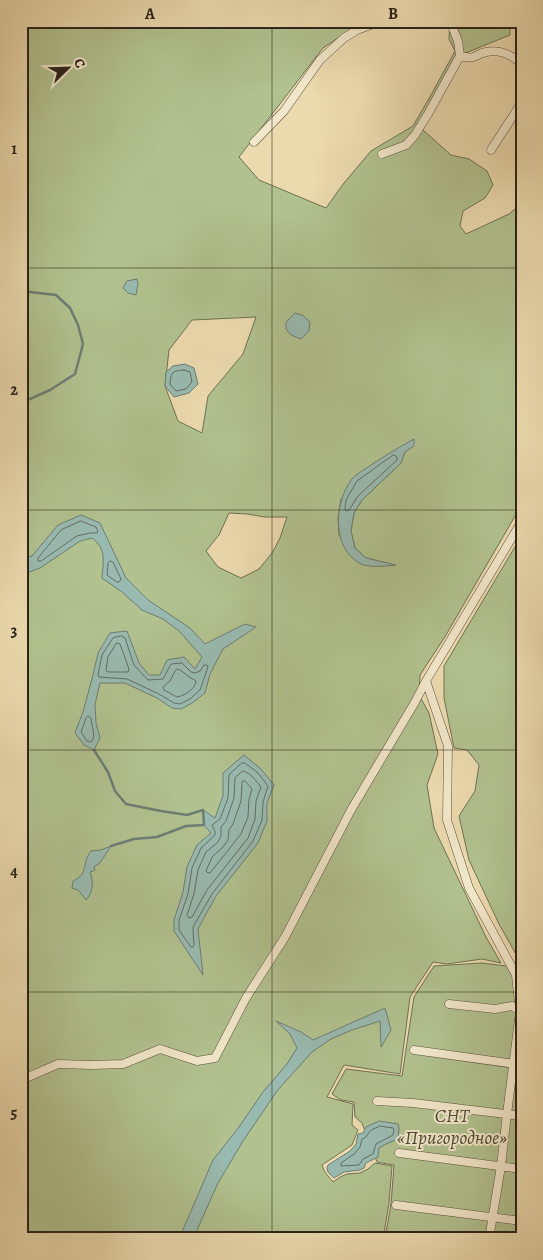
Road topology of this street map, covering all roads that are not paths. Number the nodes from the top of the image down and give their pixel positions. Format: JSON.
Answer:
{"nodes":[{"id":1,"x":381,"y":21,"type":"edge"},
{"id":2,"x":451,"y":21,"type":"edge"},
{"id":3,"x":460,"y":56,"type":"junction"},
{"id":4,"x":522,"y":65,"type":"edge"},
{"id":5,"x":522,"y":102,"type":"edge"},
{"id":6,"x":254,"y":142,"type":"dead end"},
{"id":7,"x":491,"y":150,"type":"dead end"},
{"id":8,"x":382,"y":154,"type":"dead end"},
{"id":9,"x":522,"y":521,"type":"edge"},
{"id":10,"x":426,"y":681,"type":"junction"},
{"id":11,"x":449,"y":1004,"type":"dead end"},
{"id":12,"x":521,"y":1012,"type":"edge"},
{"id":13,"x":414,"y":1050,"type":"dead end"},
{"id":14,"x":513,"y":1064,"type":"junction"},
{"id":15,"x":522,"y":1065,"type":"edge"},
{"id":16,"x":21,"y":1080,"type":"edge"},
{"id":17,"x":376,"y":1101,"type":"dead end"},
{"id":18,"x":506,"y":1114,"type":"junction"},
{"id":19,"x":522,"y":1116,"type":"edge"},
{"id":20,"x":399,"y":1153,"type":"dead end"},
{"id":21,"x":501,"y":1166,"type":"junction"},
{"id":22,"x":522,"y":1169,"type":"edge"},
{"id":23,"x":396,"y":1205,"type":"dead end"},
{"id":24,"x":493,"y":1217,"type":"junction"},
{"id":25,"x":522,"y":1221,"type":"edge"},
{"id":26,"x":490,"y":1239,"type":"edge"}],
"edges":[{"from":1,"to":6,"type":"street"},
{"from":2,"to":3,"type":"street"},
{"from":3,"to":4,"type":"street"},
{"from":3,"to":8,"type":"street"},
{"from":5,"to":7,"type":"street"},
{"from":9,"to":10,"type":"street"},
{"from":10,"to":12,"type":"street"},
{"from":10,"to":16,"type":"street"},
{"from":11,"to":12,"type":"street"},
{"from":12,"to":14,"type":"street"},
{"from":13,"to":14,"type":"street"},
{"from":14,"to":15,"type":"street"},
{"from":14,"to":18,"type":"street"},
{"from":17,"to":18,"type":"street"},
{"from":18,"to":19,"type":"street"},
{"from":18,"to":21,"type":"street"},
{"from":20,"to":21,"type":"street"},
{"from":21,"to":22,"type":"street"},
{"from":21,"to":24,"type":"street"},
{"from":23,"to":24,"type":"street"},
{"from":24,"to":25,"type":"street"},
{"from":24,"to":26,"type":"street"}]}
